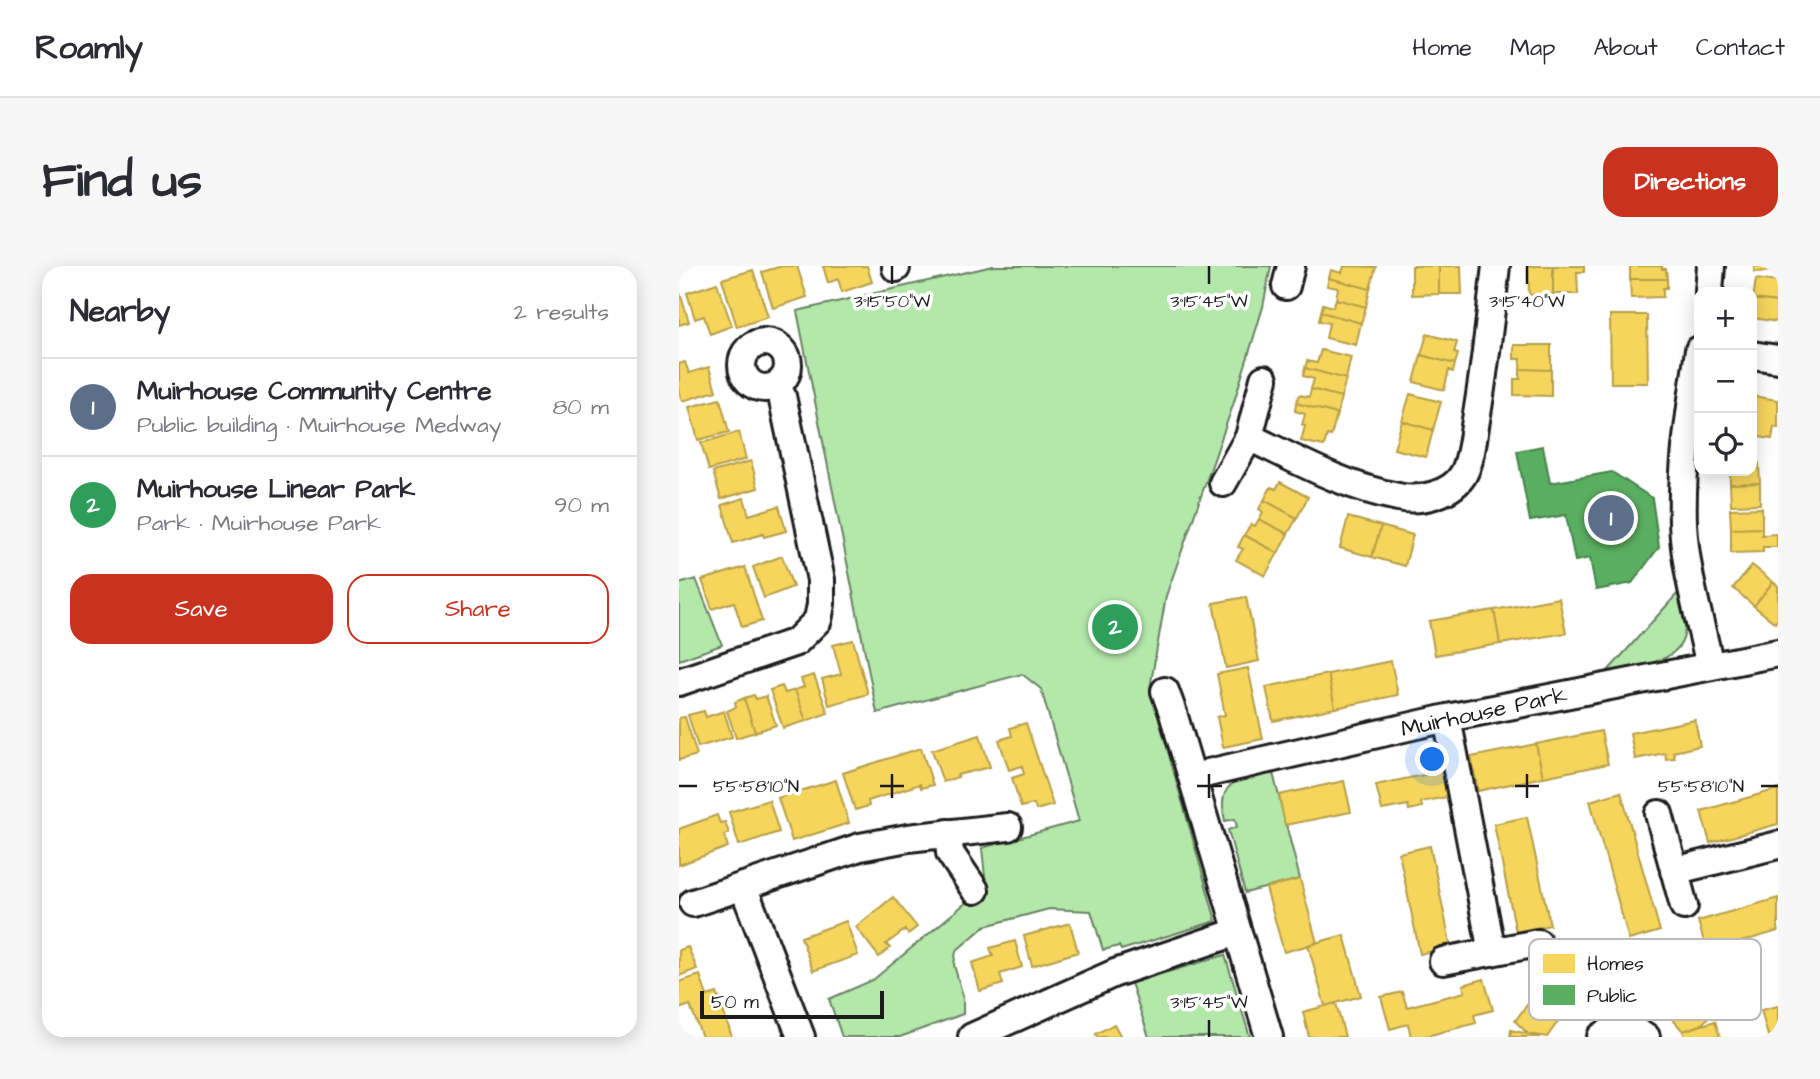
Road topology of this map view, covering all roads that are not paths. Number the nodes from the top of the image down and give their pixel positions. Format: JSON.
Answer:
{"nodes":[{"id":1,"x":1496,"y":266,"type":"edge"},
{"id":2,"x":1710,"y":266,"type":"edge"},
{"id":3,"x":1709,"y":287,"type":"edge"},
{"id":4,"x":1757,"y":356,"type":"edge"},
{"id":5,"x":1778,"y":359,"type":"edge"},
{"id":6,"x":1264,"y":379,"type":"dead end"},
{"id":7,"x":776,"y":386,"type":"dead end"},
{"id":8,"x":1694,"y":387,"type":"edge"},
{"id":9,"x":1249,"y":437,"type":"junction"},
{"id":10,"x":1223,"y":483,"type":"dead end"},
{"id":11,"x":1778,"y":653,"type":"edge"},
{"id":12,"x":1710,"y":666,"type":"junction"},
{"id":13,"x":679,"y":682,"type":"edge"},
{"id":14,"x":1177,"y":703,"type":"dead end"},
{"id":15,"x":1447,"y":718,"type":"junction"},
{"id":16,"x":1193,"y":780,"type":"junction"},
{"id":17,"x":1659,"y":814,"type":"dead end"},
{"id":18,"x":1008,"y":827,"type":"dead end"},
{"id":19,"x":948,"y":833,"type":"junction"},
{"id":20,"x":1778,"y":845,"type":"edge"},
{"id":21,"x":1674,"y":871,"type":"junction"},
{"id":22,"x":743,"y":886,"type":"junction"},
{"id":23,"x":975,"y":890,"type":"dead end"},
{"id":24,"x":694,"y":903,"type":"dead end"},
{"id":25,"x":1684,"y":906,"type":"dead end"},
{"id":26,"x":1237,"y":932,"type":"junction"},
{"id":27,"x":1529,"y":945,"type":"edge"},
{"id":28,"x":1492,"y":952,"type":"junction"},
{"id":29,"x":1443,"y":961,"type":"dead end"},
{"id":30,"x":801,"y":1037,"type":"edge"},
{"id":31,"x":972,"y":1037,"type":"edge"},
{"id":32,"x":1269,"y":1037,"type":"edge"},
{"id":33,"x":1601,"y":1037,"type":"edge"},
{"id":34,"x":1646,"y":1037,"type":"edge"}],
"edges":[{"from":1,"to":9,"type":"street"},
{"from":2,"to":3,"type":"street"},
{"from":4,"to":5,"type":"street"},
{"from":6,"to":9,"type":"street"},
{"from":7,"to":13,"type":"street"},
{"from":8,"to":12,"type":"street"},
{"from":9,"to":10,"type":"street"},
{"from":11,"to":12,"type":"street","name":"Muirhouse Park"},
{"from":12,"to":15,"type":"street","name":"Muirhouse Park"},
{"from":14,"to":16,"type":"street"},
{"from":15,"to":16,"type":"street","name":"Muirhouse Park"},
{"from":15,"to":28,"type":"street"},
{"from":16,"to":26,"type":"street"},
{"from":17,"to":21,"type":"street"},
{"from":18,"to":19,"type":"street"},
{"from":19,"to":22,"type":"street"},
{"from":19,"to":23,"type":"street"},
{"from":20,"to":21,"type":"street"},
{"from":21,"to":25,"type":"street"},
{"from":22,"to":24,"type":"street"},
{"from":22,"to":30,"type":"street"},
{"from":26,"to":31,"type":"street"},
{"from":26,"to":32,"type":"street"},
{"from":27,"to":28,"type":"street"},
{"from":28,"to":29,"type":"street"},
{"from":33,"to":34,"type":"street"}]}
